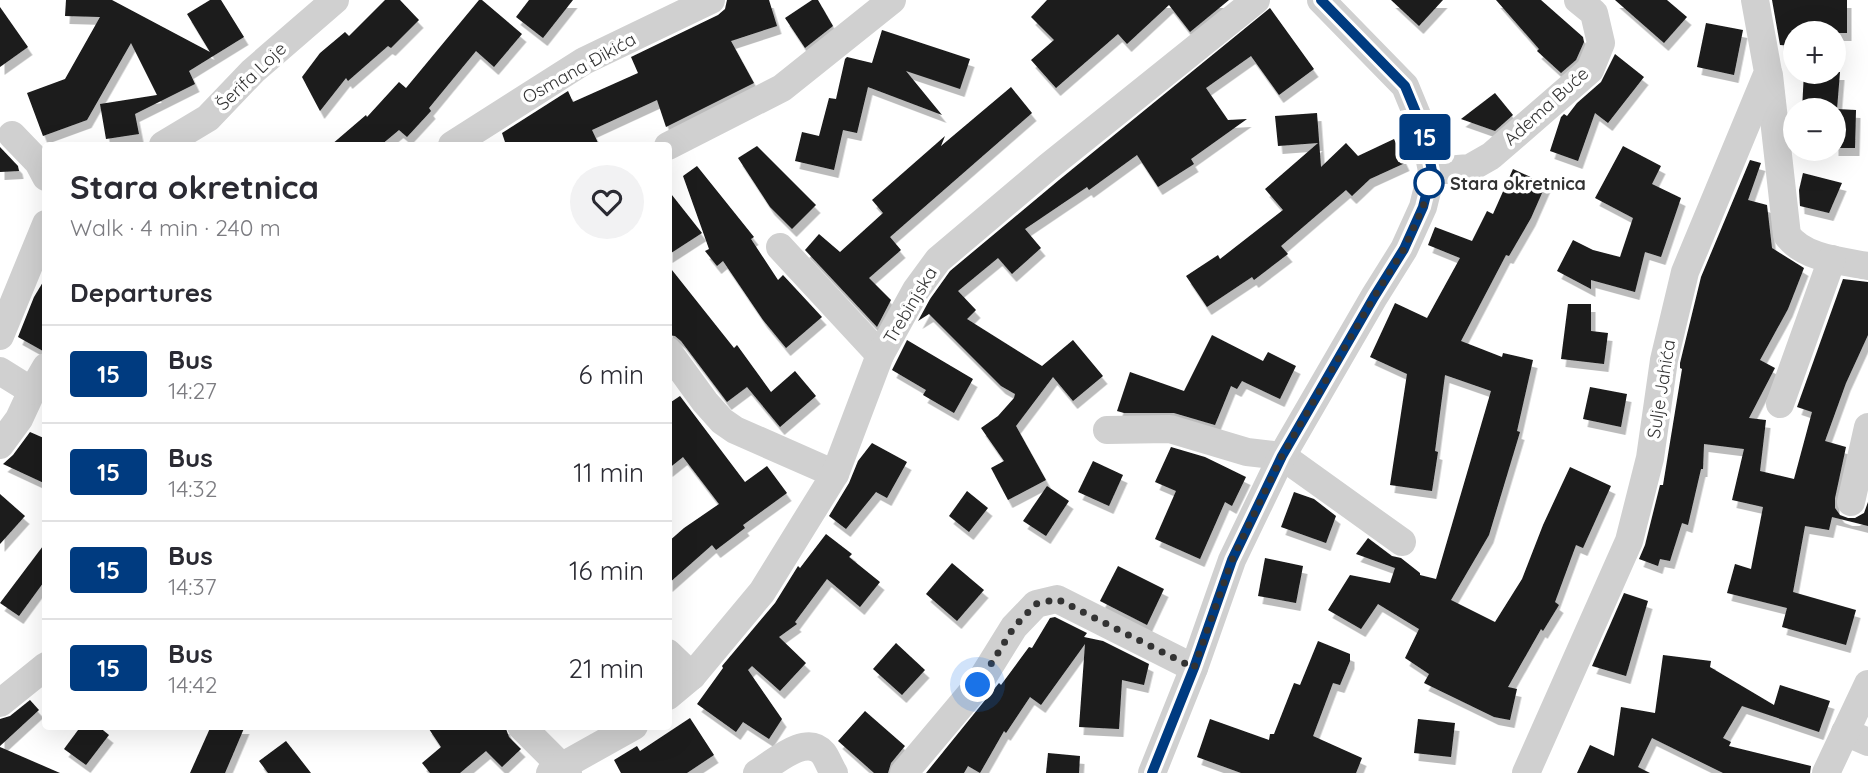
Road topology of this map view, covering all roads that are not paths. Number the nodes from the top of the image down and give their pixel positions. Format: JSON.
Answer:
{"nodes":[{"id":1,"x":335,"y":0,"type":"edge"},
{"id":2,"x":710,"y":0,"type":"edge"},
{"id":3,"x":892,"y":0,"type":"edge"},
{"id":4,"x":1256,"y":0,"type":"edge"},
{"id":5,"x":1321,"y":0,"type":"edge"},
{"id":6,"x":1578,"y":0,"type":"edge"},
{"id":7,"x":1755,"y":0,"type":"edge"},
{"id":8,"x":1768,"y":72,"type":"junction"},
{"id":9,"x":12,"y":135,"type":"dead end"},
{"id":10,"x":168,"y":142,"type":"edge"},
{"id":11,"x":457,"y":142,"type":"edge"},
{"id":12,"x":672,"y":144,"type":"edge"},
{"id":13,"x":42,"y":170,"type":"edge"},
{"id":14,"x":1432,"y":171,"type":"junction"},
{"id":15,"x":42,"y":234,"type":"edge"},
{"id":16,"x":780,"y":247,"type":"dead end"},
{"id":17,"x":1832,"y":259,"type":"junction"},
{"id":18,"x":1868,"y":266,"type":"edge"},
{"id":19,"x":0,"y":336,"type":"edge"},
{"id":20,"x":880,"y":355,"type":"junction"},
{"id":21,"x":672,"y":356,"type":"edge"},
{"id":22,"x":0,"y":370,"type":"edge"},
{"id":23,"x":39,"y":379,"type":"edge"},
{"id":24,"x":1780,"y":404,"type":"dead end"},
{"id":25,"x":1868,"y":427,"type":"edge"},
{"id":26,"x":1107,"y":430,"type":"dead end"},
{"id":27,"x":0,"y":445,"type":"edge"},
{"id":28,"x":1282,"y":456,"type":"junction"},
{"id":29,"x":835,"y":474,"type":"junction"},
{"id":30,"x":1851,"y":502,"type":"dead end"},
{"id":31,"x":1402,"y":542,"type":"dead end"},
{"id":32,"x":672,"y":657,"type":"edge"},
{"id":33,"x":1194,"y":668,"type":"junction"},
{"id":34,"x":42,"y":669,"type":"edge"},
{"id":35,"x":692,"y":676,"type":"junction"},
{"id":36,"x":1868,"y":684,"type":"edge"},
{"id":37,"x":672,"y":693,"type":"edge"},
{"id":38,"x":0,"y":703,"type":"edge"},
{"id":39,"x":524,"y":730,"type":"edge"},
{"id":40,"x":627,"y":730,"type":"edge"},
{"id":41,"x":1856,"y":737,"type":"edge"},
{"id":42,"x":560,"y":771,"type":"edge"},
{"id":43,"x":757,"y":773,"type":"edge"},
{"id":44,"x":834,"y":773,"type":"edge"},
{"id":45,"x":904,"y":773,"type":"edge"},
{"id":46,"x":1152,"y":773,"type":"edge"},
{"id":47,"x":1526,"y":773,"type":"edge"},
{"id":48,"x":1826,"y":773,"type":"edge"}],
"edges":[{"from":1,"to":10,"type":"street","name":"Šerifa Loje"},
{"from":2,"to":11,"type":"street","name":"Osmana Đikića"},
{"from":3,"to":12,"type":"street"},
{"from":4,"to":20,"type":"street","name":"Trebinjska"},
{"from":5,"to":14,"type":"street"},
{"from":6,"to":14,"type":"street","name":"Adema Buće"},
{"from":7,"to":8,"type":"street"},
{"from":8,"to":17,"type":"street"},
{"from":8,"to":47,"type":"street","name":"Sulje Jahića"},
{"from":9,"to":13,"type":"street"},
{"from":14,"to":28,"type":"street"},
{"from":15,"to":19,"type":"street"},
{"from":16,"to":20,"type":"street"},
{"from":17,"to":18,"type":"street"},
{"from":17,"to":24,"type":"street"},
{"from":20,"to":29,"type":"street","name":"Trebinjska"},
{"from":21,"to":29,"type":"street"},
{"from":22,"to":23,"type":"street"},
{"from":23,"to":27,"type":"street"},
{"from":25,"to":30,"type":"street"},
{"from":26,"to":28,"type":"street"},
{"from":28,"to":31,"type":"street"},
{"from":28,"to":33,"type":"street"},
{"from":29,"to":35,"type":"street","name":"Trebinjska"},
{"from":32,"to":35,"type":"street"},
{"from":33,"to":45,"type":"street"},
{"from":33,"to":46,"type":"street"},
{"from":34,"to":38,"type":"street"},
{"from":35,"to":37,"type":"street","name":"Trebinjska"},
{"from":36,"to":41,"type":"street"},
{"from":39,"to":42,"type":"street"},
{"from":40,"to":42,"type":"street"},
{"from":41,"to":48,"type":"street"},
{"from":43,"to":44,"type":"street"}]}
